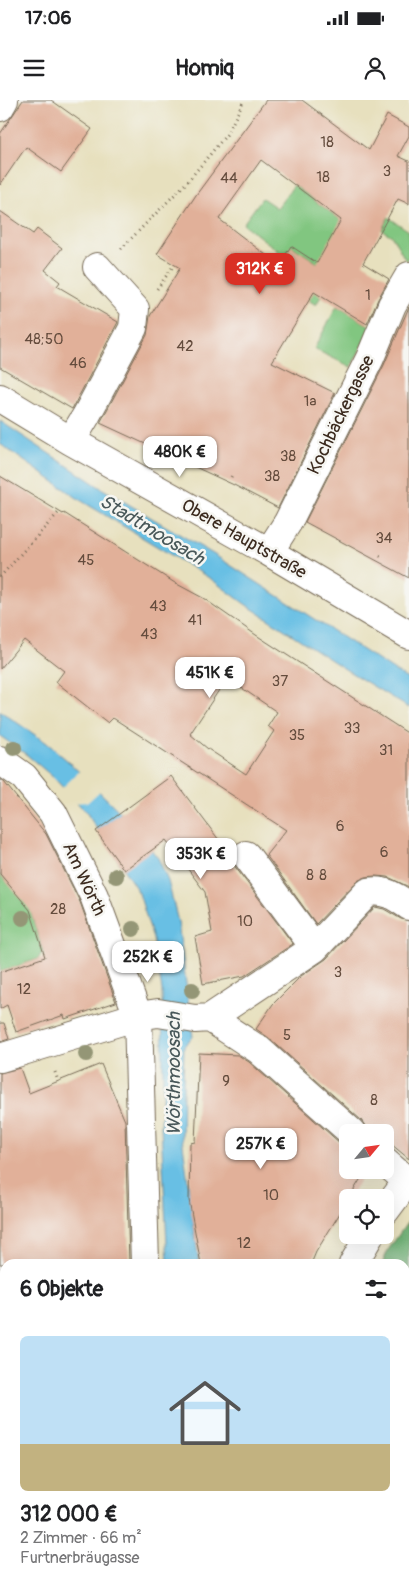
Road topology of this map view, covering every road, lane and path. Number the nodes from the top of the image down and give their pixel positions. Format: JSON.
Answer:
{"nodes":[{"id":1,"x":4,"y":100,"type":"edge"},
{"id":2,"x":244,"y":100,"type":"edge"},
{"id":3,"x":0,"y":106,"type":"edge"},
{"id":4,"x":174,"y":265,"type":"dead end"},
{"id":5,"x":99,"y":269,"type":"joint"},
{"id":6,"x":409,"y":276,"type":"edge"},
{"id":7,"x":152,"y":296,"type":"dead end"},
{"id":8,"x":0,"y":398,"type":"edge"},
{"id":9,"x":70,"y":441,"type":"junction"},
{"id":10,"x":60,"y":511,"type":"dead end"},
{"id":11,"x":269,"y":552,"type":"junction"},
{"id":12,"x":0,"y":577,"type":"edge"},
{"id":13,"x":409,"y":635,"type":"edge"},
{"id":14,"x":0,"y":760,"type":"edge"},
{"id":15,"x":246,"y":855,"type":"dead end"},
{"id":16,"x":409,"y":906,"type":"edge"},
{"id":17,"x":315,"y":948,"type":"junction"},
{"id":18,"x":148,"y":1015,"type":"junction"},
{"id":19,"x":202,"y":1018,"type":"junction"},
{"id":20,"x":0,"y":1058,"type":"edge"},
{"id":21,"x":342,"y":1124,"type":"edge"},
{"id":22,"x":394,"y":1169,"type":"edge"},
{"id":23,"x":408,"y":1180,"type":"edge"},
{"id":24,"x":394,"y":1199,"type":"edge"},
{"id":25,"x":365,"y":1244,"type":"edge"},
{"id":26,"x":145,"y":1259,"type":"edge"},
{"id":27,"x":356,"y":1259,"type":"edge"}],
"edges":[{"from":1,"to":3,"type":"street"},
{"from":2,"to":5,"type":"path"},
{"from":4,"to":7,"type":"path"},
{"from":5,"to":9,"type":"street"},
{"from":6,"to":11,"type":"street","name":"Kochbäckergasse"},
{"from":8,"to":9,"type":"street","name":"Obere Hauptstraße"},
{"from":9,"to":11,"type":"street","name":"Obere Hauptstraße"},
{"from":10,"to":12,"type":"path"},
{"from":11,"to":13,"type":"street","name":"Obere Hauptstraße"},
{"from":14,"to":18,"type":"street","name":"Am Wörth"},
{"from":15,"to":17,"type":"street"},
{"from":16,"to":17,"type":"street"},
{"from":17,"to":19,"type":"street"},
{"from":18,"to":19,"type":"street"},
{"from":18,"to":20,"type":"street"},
{"from":18,"to":26,"type":"street","name":"Am Wörth"},
{"from":19,"to":21,"type":"street"},
{"from":22,"to":23,"type":"street"},
{"from":23,"to":24,"type":"street"},
{"from":25,"to":27,"type":"street"}]}
